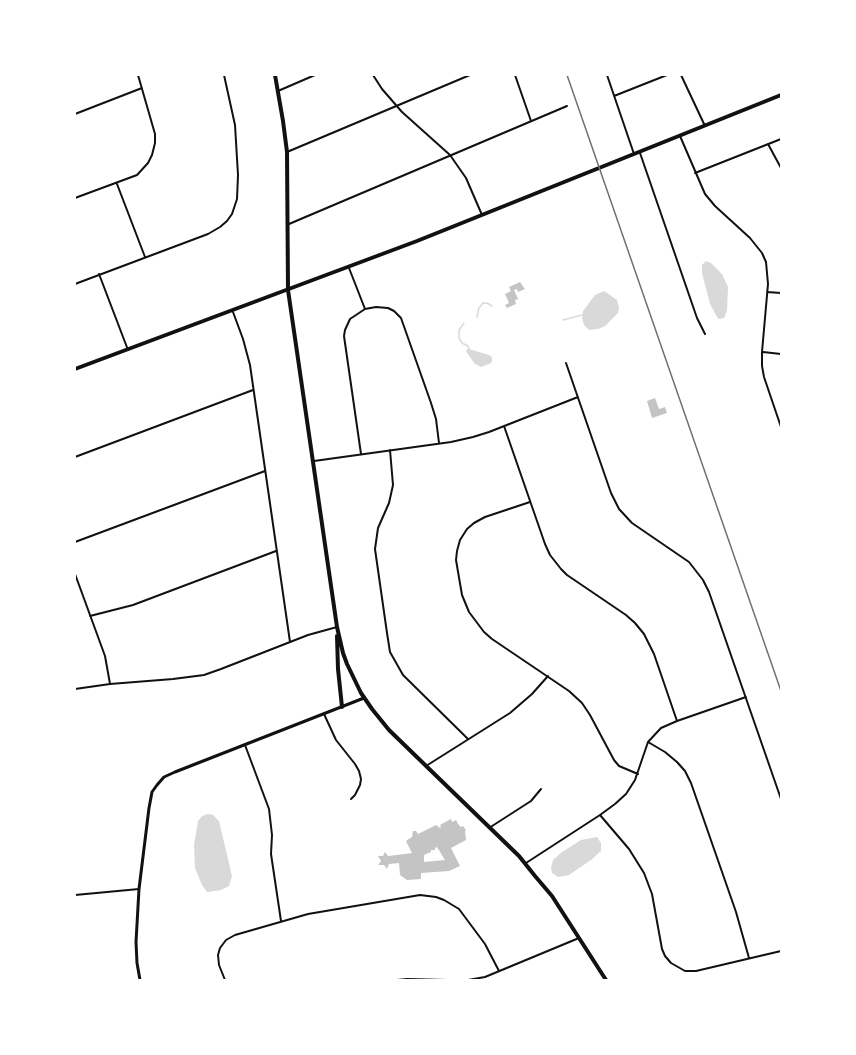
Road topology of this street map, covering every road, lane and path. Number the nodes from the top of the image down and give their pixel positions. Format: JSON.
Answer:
{"nodes":[{"id":1,"x":138,"y":75,"type":"edge"},
{"id":2,"x":224,"y":75,"type":"edge"},
{"id":3,"x":275,"y":75,"type":"edge"},
{"id":4,"x":315,"y":75,"type":"edge"},
{"id":5,"x":373,"y":75,"type":"edge"},
{"id":6,"x":470,"y":75,"type":"edge"},
{"id":7,"x":514,"y":75,"type":"edge"},
{"id":8,"x":607,"y":75,"type":"edge"},
{"id":9,"x":667,"y":75,"type":"edge"},
{"id":10,"x":681,"y":75,"type":"edge"},
{"id":11,"x":142,"y":88,"type":"junction"},
{"id":12,"x":278,"y":91,"type":"junction"},
{"id":13,"x":781,"y":95,"type":"edge"},
{"id":14,"x":614,"y":96,"type":"junction"},
{"id":15,"x":397,"y":106,"type":"junction"},
{"id":16,"x":567,"y":106,"type":"dead end"},
{"id":17,"x":75,"y":114,"type":"edge"},
{"id":18,"x":531,"y":121,"type":"junction"},
{"id":19,"x":705,"y":126,"type":"junction"},
{"id":20,"x":680,"y":136,"type":"junction"},
{"id":21,"x":781,"y":139,"type":"edge"},
{"id":22,"x":768,"y":144,"type":"junction"},
{"id":23,"x":286,"y":152,"type":"junction"},
{"id":24,"x":640,"y":152,"type":"junction"},
{"id":25,"x":634,"y":154,"type":"junction"},
{"id":26,"x":450,"y":155,"type":"junction"},
{"id":27,"x":781,"y":168,"type":"edge"},
{"id":28,"x":695,"y":173,"type":"junction"},
{"id":29,"x":117,"y":183,"type":"junction"},
{"id":30,"x":75,"y":198,"type":"edge"},
{"id":31,"x":482,"y":215,"type":"junction"},
{"id":32,"x":286,"y":225,"type":"junction"},
{"id":33,"x":145,"y":257,"type":"junction"},
{"id":34,"x":349,"y":268,"type":"junction"},
{"id":35,"x":99,"y":274,"type":"junction"},
{"id":36,"x":75,"y":284,"type":"edge"},
{"id":37,"x":288,"y":290,"type":"junction"},
{"id":38,"x":767,"y":292,"type":"junction"},
{"id":39,"x":781,"y":293,"type":"edge"},
{"id":40,"x":365,"y":309,"type":"junction"},
{"id":41,"x":233,"y":310,"type":"junction"},
{"id":42,"x":705,"y":334,"type":"dead end"},
{"id":43,"x":128,"y":350,"type":"junction"},
{"id":44,"x":762,"y":352,"type":"junction"},
{"id":45,"x":781,"y":354,"type":"edge"},
{"id":46,"x":566,"y":363,"type":"dead end"},
{"id":47,"x":75,"y":369,"type":"edge"},
{"id":48,"x":253,"y":390,"type":"junction"},
{"id":49,"x":578,"y":397,"type":"junction"},
{"id":50,"x":504,"y":426,"type":"junction"},
{"id":51,"x":781,"y":427,"type":"edge"},
{"id":52,"x":439,"y":443,"type":"junction"},
{"id":53,"x":390,"y":450,"type":"junction"},
{"id":54,"x":361,"y":454,"type":"junction"},
{"id":55,"x":75,"y":457,"type":"edge"},
{"id":56,"x":314,"y":461,"type":"junction"},
{"id":57,"x":265,"y":471,"type":"junction"},
{"id":58,"x":530,"y":502,"type":"junction"},
{"id":59,"x":75,"y":542,"type":"edge"},
{"id":60,"x":276,"y":551,"type":"junction"},
{"id":61,"x":75,"y":574,"type":"edge"},
{"id":62,"x":90,"y":616,"type":"junction"},
{"id":63,"x":337,"y":627,"type":"junction"},
{"id":64,"x":290,"y":642,"type":"junction"},
{"id":65,"x":548,"y":676,"type":"junction"},
{"id":66,"x":110,"y":684,"type":"junction"},
{"id":67,"x":75,"y":689,"type":"edge"},
{"id":68,"x":746,"y":697,"type":"junction"},
{"id":69,"x":364,"y":698,"type":"junction"},
{"id":70,"x":342,"y":706,"type":"junction"},
{"id":71,"x":324,"y":714,"type":"junction"},
{"id":72,"x":677,"y":721,"type":"junction"},
{"id":73,"x":468,"y":739,"type":"junction"},
{"id":74,"x":648,"y":742,"type":"junction"},
{"id":75,"x":245,"y":745,"type":"junction"},
{"id":76,"x":426,"y":766,"type":"junction"},
{"id":77,"x":638,"y":774,"type":"junction"},
{"id":78,"x":541,"y":789,"type":"dead end"},
{"id":79,"x":351,"y":799,"type":"dead end"},
{"id":80,"x":781,"y":800,"type":"edge"},
{"id":81,"x":600,"y":814,"type":"junction"},
{"id":82,"x":489,"y":828,"type":"junction"},
{"id":83,"x":525,"y":864,"type":"junction"},
{"id":84,"x":139,"y":889,"type":"junction"},
{"id":85,"x":75,"y":895,"type":"edge"},
{"id":86,"x":281,"y":921,"type":"junction"},
{"id":87,"x":579,"y":938,"type":"junction"},
{"id":88,"x":781,"y":951,"type":"edge"},
{"id":89,"x":749,"y":958,"type":"junction"},
{"id":90,"x":499,"y":971,"type":"junction"},
{"id":91,"x":140,"y":980,"type":"edge"},
{"id":92,"x":225,"y":980,"type":"edge"},
{"id":93,"x":397,"y":980,"type":"edge"},
{"id":94,"x":447,"y":980,"type":"edge"},
{"id":95,"x":457,"y":980,"type":"edge"},
{"id":96,"x":606,"y":980,"type":"edge"}],
"edges":[{"from":1,"to":11,"type":"street"},
{"from":2,"to":33,"type":"street"},
{"from":3,"to":12,"type":"main road"},
{"from":4,"to":12,"type":"street"},
{"from":5,"to":15,"type":"street"},
{"from":6,"to":15,"type":"street"},
{"from":7,"to":18,"type":"street"},
{"from":8,"to":14,"type":"street"},
{"from":9,"to":14,"type":"street"},
{"from":10,"to":19,"type":"street"},
{"from":11,"to":17,"type":"street"},
{"from":11,"to":29,"type":"street"},
{"from":12,"to":23,"type":"main road"},
{"from":13,"to":19,"type":"main road"},
{"from":14,"to":25,"type":"street"},
{"from":15,"to":23,"type":"street"},
{"from":15,"to":26,"type":"street"},
{"from":16,"to":18,"type":"street"},
{"from":18,"to":26,"type":"street"},
{"from":19,"to":20,"type":"main road"},
{"from":20,"to":24,"type":"main road"},
{"from":20,"to":28,"type":"street"},
{"from":21,"to":22,"type":"street"},
{"from":22,"to":27,"type":"street"},
{"from":22,"to":28,"type":"street"},
{"from":23,"to":32,"type":"main road"},
{"from":24,"to":25,"type":"main road"},
{"from":24,"to":42,"type":"street"},
{"from":25,"to":31,"type":"main road"},
{"from":26,"to":31,"type":"street"},
{"from":26,"to":32,"type":"street"},
{"from":28,"to":38,"type":"street"},
{"from":29,"to":30,"type":"street"},
{"from":29,"to":33,"type":"street"},
{"from":31,"to":34,"type":"main road"},
{"from":32,"to":37,"type":"main road"},
{"from":33,"to":35,"type":"street"},
{"from":34,"to":37,"type":"main road"},
{"from":34,"to":40,"type":"street"},
{"from":35,"to":36,"type":"street"},
{"from":35,"to":43,"type":"street"},
{"from":37,"to":41,"type":"main road"},
{"from":37,"to":56,"type":"main road"},
{"from":38,"to":39,"type":"street"},
{"from":38,"to":44,"type":"street"},
{"from":40,"to":52,"type":"street"},
{"from":40,"to":54,"type":"street"},
{"from":41,"to":43,"type":"main road"},
{"from":41,"to":48,"type":"street"},
{"from":43,"to":47,"type":"main road"},
{"from":44,"to":45,"type":"street"},
{"from":44,"to":51,"type":"street"},
{"from":46,"to":49,"type":"street"},
{"from":48,"to":55,"type":"street"},
{"from":48,"to":57,"type":"street"},
{"from":49,"to":50,"type":"street"},
{"from":49,"to":68,"type":"street"},
{"from":50,"to":52,"type":"street"},
{"from":50,"to":58,"type":"street"},
{"from":52,"to":53,"type":"street"},
{"from":53,"to":54,"type":"street"},
{"from":53,"to":73,"type":"street"},
{"from":54,"to":56,"type":"street"},
{"from":56,"to":63,"type":"main road"},
{"from":57,"to":59,"type":"street"},
{"from":57,"to":60,"type":"street"},
{"from":58,"to":65,"type":"street"},
{"from":58,"to":72,"type":"street"},
{"from":60,"to":62,"type":"street"},
{"from":60,"to":64,"type":"street"},
{"from":61,"to":62,"type":"street"},
{"from":62,"to":66,"type":"street"},
{"from":63,"to":64,"type":"street"},
{"from":63,"to":69,"type":"main road"},
{"from":63,"to":70,"type":"main road"},
{"from":64,"to":66,"type":"street"},
{"from":65,"to":73,"type":"street"},
{"from":65,"to":77,"type":"street"},
{"from":66,"to":67,"type":"street"},
{"from":68,"to":72,"type":"street"},
{"from":68,"to":80,"type":"street"},
{"from":69,"to":70,"type":"street"},
{"from":69,"to":76,"type":"main road"},
{"from":70,"to":71,"type":"street"},
{"from":71,"to":75,"type":"street"},
{"from":71,"to":79,"type":"street"},
{"from":72,"to":74,"type":"street"},
{"from":73,"to":76,"type":"street"},
{"from":74,"to":77,"type":"street"},
{"from":74,"to":89,"type":"street"},
{"from":75,"to":84,"type":"street"},
{"from":75,"to":86,"type":"street"},
{"from":76,"to":82,"type":"main road"},
{"from":77,"to":81,"type":"street"},
{"from":78,"to":82,"type":"street"},
{"from":81,"to":83,"type":"street"},
{"from":81,"to":89,"type":"street"},
{"from":82,"to":83,"type":"main road"},
{"from":83,"to":87,"type":"main road"},
{"from":84,"to":85,"type":"street"},
{"from":84,"to":91,"type":"street"},
{"from":86,"to":90,"type":"street"},
{"from":86,"to":92,"type":"street"},
{"from":87,"to":90,"type":"street"},
{"from":87,"to":96,"type":"main road"},
{"from":88,"to":89,"type":"street"},
{"from":90,"to":95,"type":"street"},
{"from":93,"to":94,"type":"street"}]}
